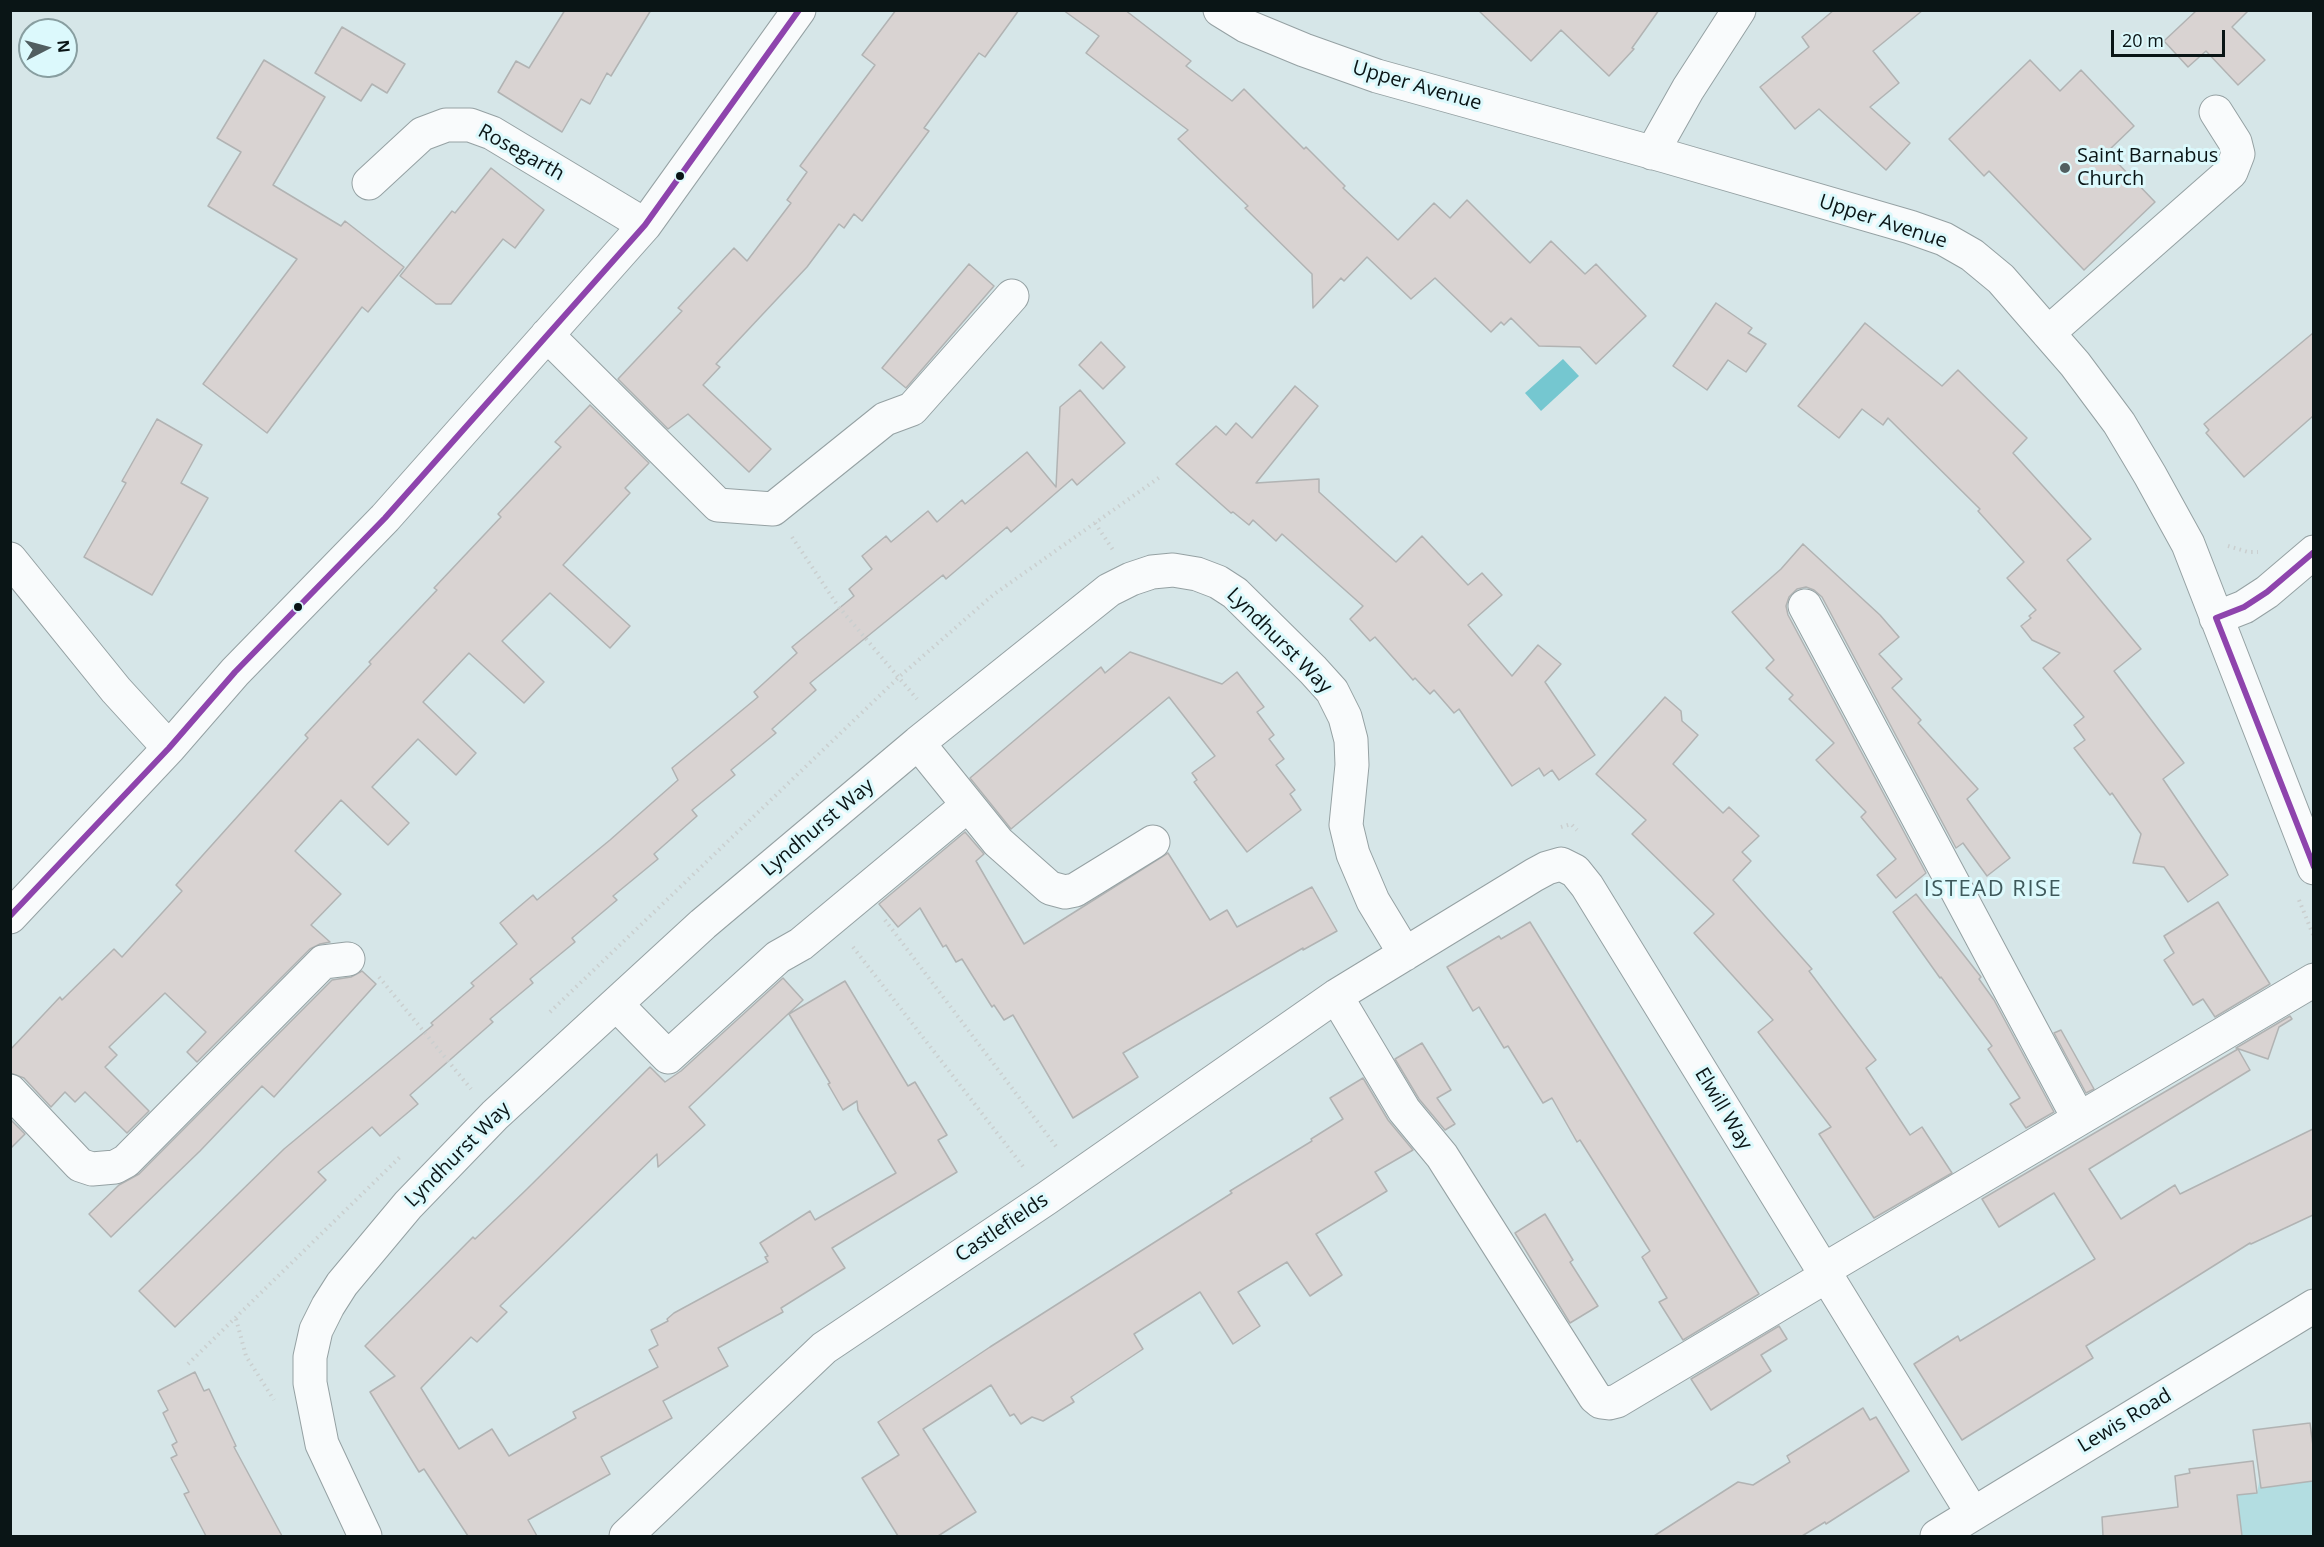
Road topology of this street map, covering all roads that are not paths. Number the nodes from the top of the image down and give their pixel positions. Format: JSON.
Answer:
{"nodes":[{"id":1,"x":798,"y":10,"type":"edge"},
{"id":2,"x":1220,"y":10,"type":"edge"},
{"id":3,"x":1739,"y":10,"type":"edge"},
{"id":4,"x":2216,"y":112,"type":"dead end"},
{"id":5,"x":1652,"y":153,"type":"junction"},
{"id":6,"x":369,"y":183,"type":"dead end"},
{"id":7,"x":645,"y":225,"type":"junction"},
{"id":8,"x":1012,"y":296,"type":"dead end"},
{"id":9,"x":2048,"y":333,"type":"junction"},
{"id":10,"x":547,"y":335,"type":"junction"},
{"id":11,"x":2313,"y":552,"type":"edge"},
{"id":12,"x":10,"y":559,"type":"edge"},
{"id":13,"x":1805,"y":606,"type":"dead end"},
{"id":14,"x":2216,"y":618,"type":"junction"},
{"id":15,"x":918,"y":743,"type":"junction"},
{"id":16,"x":169,"y":748,"type":"junction"},
{"id":17,"x":968,"y":805,"type":"junction"},
{"id":18,"x":1153,"y":842,"type":"dead end"},
{"id":19,"x":2313,"y":868,"type":"edge"},
{"id":20,"x":10,"y":917,"type":"edge"},
{"id":21,"x":1405,"y":954,"type":"junction"},
{"id":22,"x":348,"y":959,"type":"road end"},
{"id":23,"x":2313,"y":980,"type":"edge"},
{"id":24,"x":1336,"y":996,"type":"junction"},
{"id":25,"x":616,"y":1004,"type":"junction"},
{"id":26,"x":10,"y":1091,"type":"edge"},
{"id":27,"x":2079,"y":1119,"type":"junction"},
{"id":28,"x":1823,"y":1274,"type":"junction"},
{"id":29,"x":2313,"y":1306,"type":"edge"},
{"id":30,"x":1973,"y":1514,"type":"junction"},
{"id":31,"x":364,"y":1536,"type":"edge"},
{"id":32,"x":626,"y":1536,"type":"edge"},
{"id":33,"x":1936,"y":1536,"type":"edge"}],
"edges":[{"from":1,"to":7,"type":"street"},
{"from":2,"to":5,"type":"street","name":"Upper Avenue"},
{"from":3,"to":5,"type":"street"},
{"from":4,"to":9,"type":"street"},
{"from":5,"to":9,"type":"street","name":"Upper Avenue"},
{"from":6,"to":7,"type":"street","name":"Rosegarth"},
{"from":7,"to":10,"type":"street"},
{"from":8,"to":10,"type":"street"},
{"from":9,"to":14,"type":"street","name":"Upper Avenue"},
{"from":10,"to":16,"type":"street"},
{"from":11,"to":14,"type":"street"},
{"from":12,"to":16,"type":"street"},
{"from":13,"to":27,"type":"street"},
{"from":14,"to":19,"type":"street","name":"Upper Avenue"},
{"from":15,"to":17,"type":"street"},
{"from":15,"to":21,"type":"street","name":"Lyndhurst Way"},
{"from":15,"to":25,"type":"street","name":"Lyndhurst Way"},
{"from":16,"to":20,"type":"street"},
{"from":17,"to":18,"type":"street"},
{"from":17,"to":25,"type":"street"},
{"from":21,"to":24,"type":"street","name":"Castlefields"},
{"from":21,"to":28,"type":"street","name":"Elwill Way"},
{"from":22,"to":26,"type":"street"},
{"from":23,"to":27,"type":"street"},
{"from":24,"to":28,"type":"street"},
{"from":24,"to":32,"type":"street","name":"Castlefields"},
{"from":25,"to":31,"type":"street","name":"Lyndhurst Way"},
{"from":27,"to":28,"type":"street"},
{"from":28,"to":30,"type":"street","name":"Elwill Way"},
{"from":29,"to":30,"type":"street","name":"Lewis Road"},
{"from":30,"to":33,"type":"street","name":"Lewis Road"}]}
